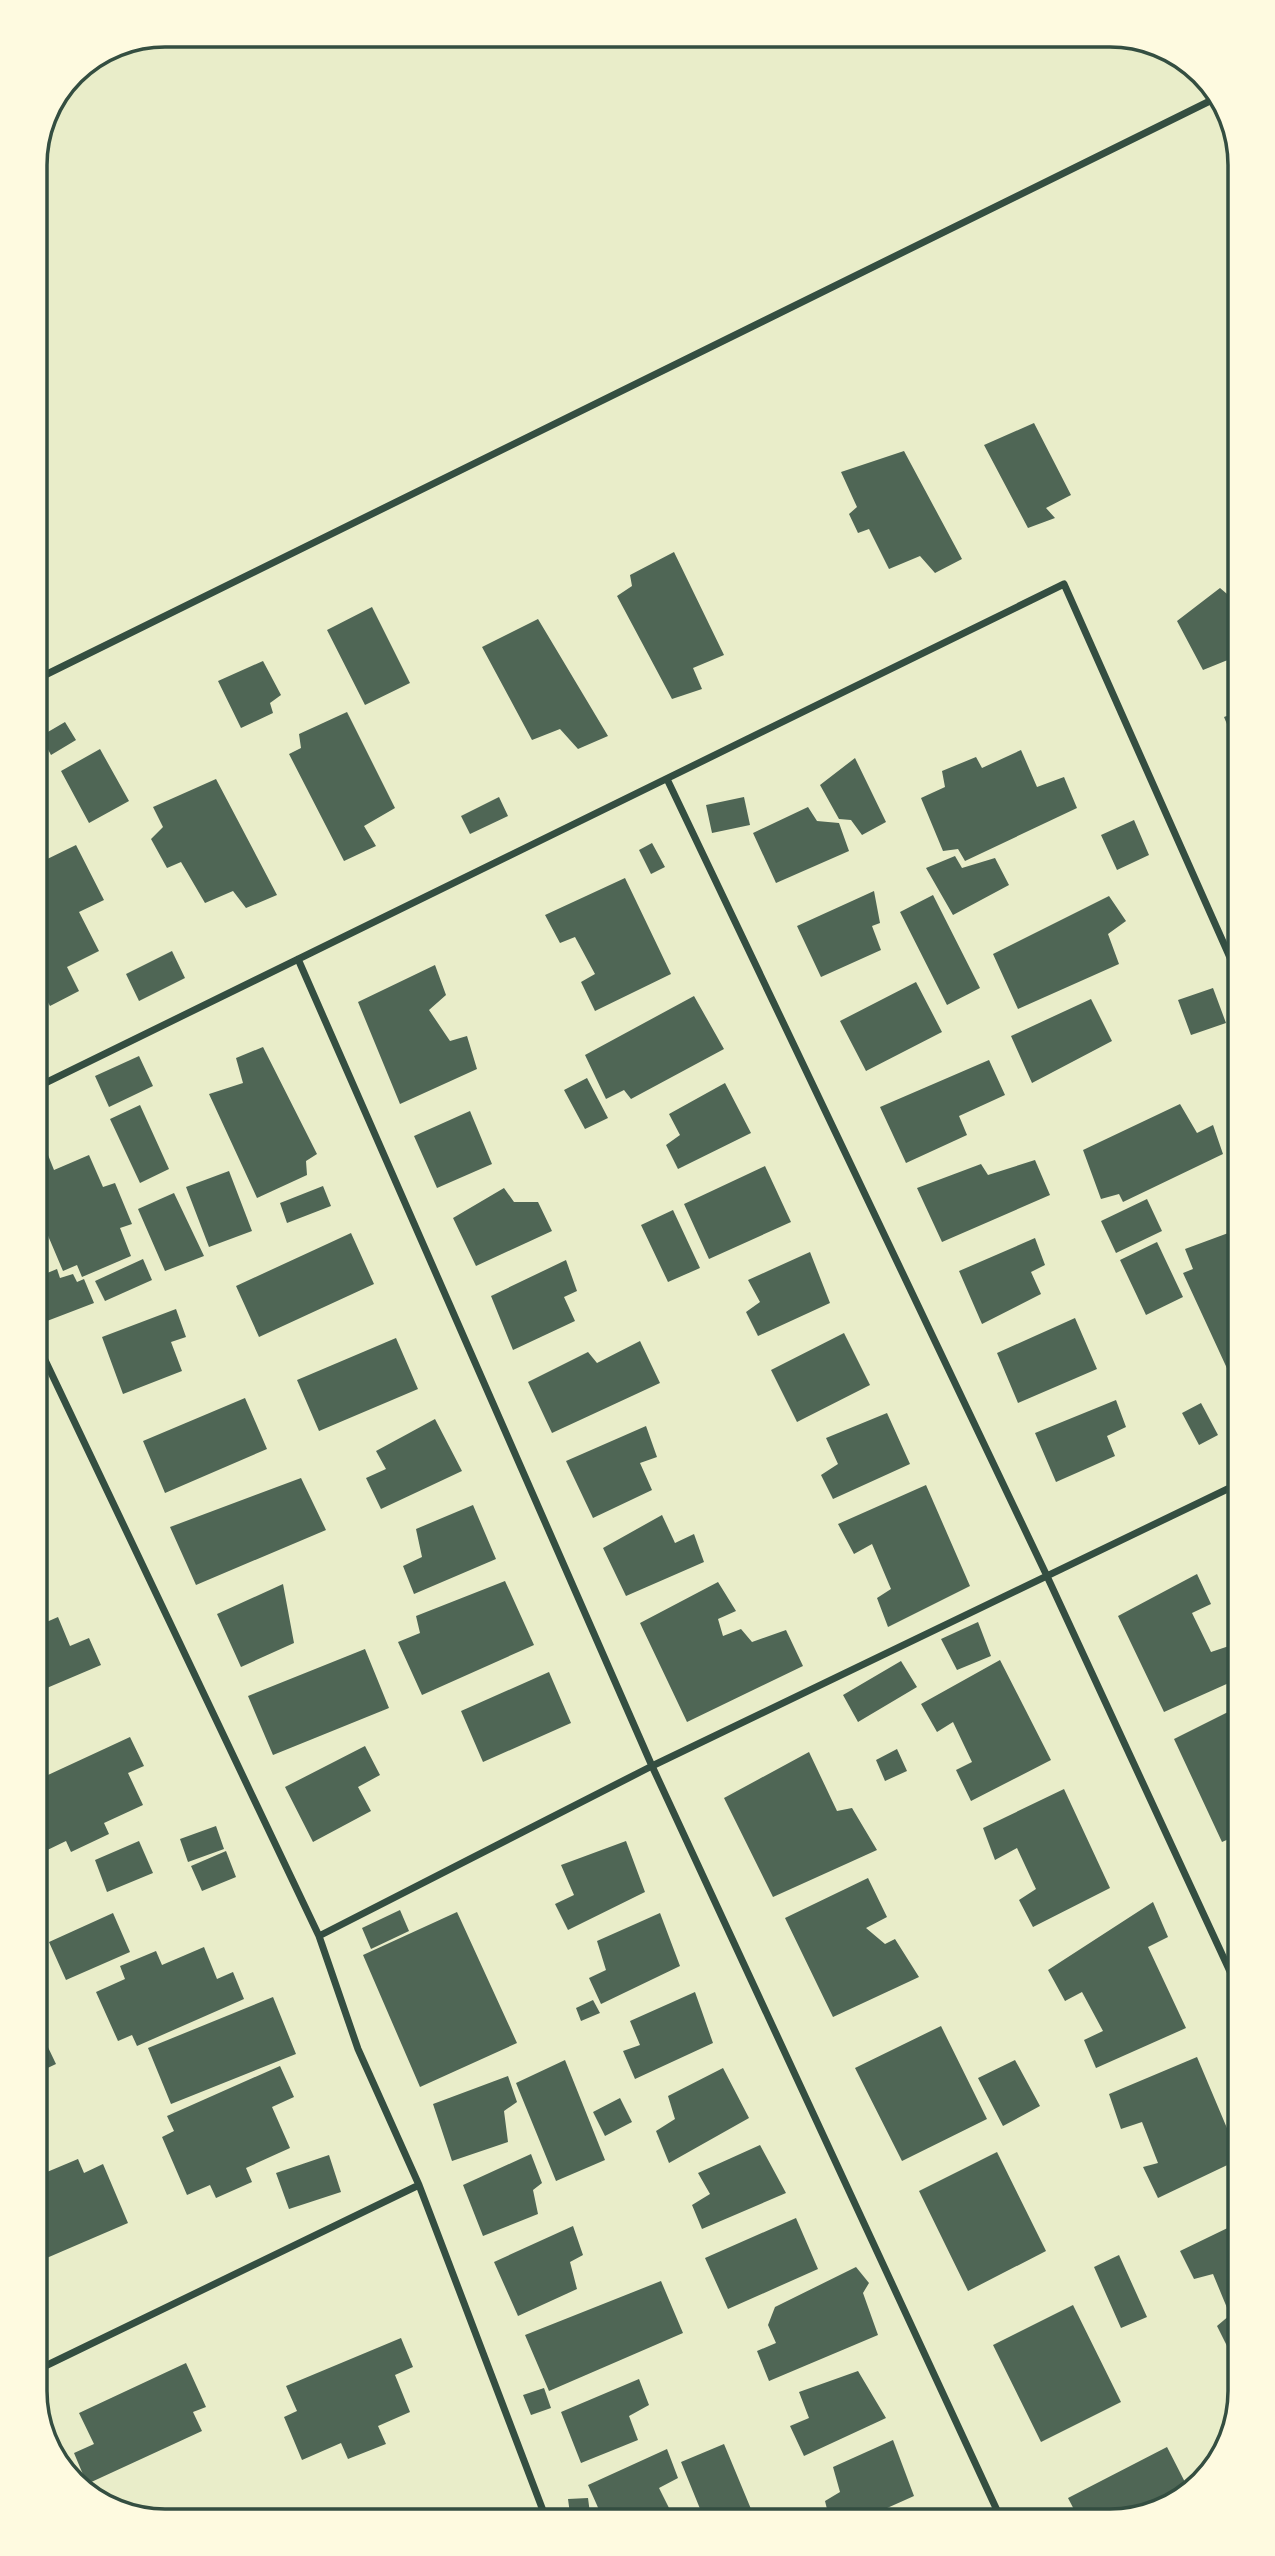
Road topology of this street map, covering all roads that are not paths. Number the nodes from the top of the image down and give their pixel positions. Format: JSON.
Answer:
{"nodes":[{"id":1,"x":1209,"y":102,"type":"edge"},
{"id":2,"x":48,"y":674,"type":"edge"},
{"id":3,"x":667,"y":779,"type":"junction"},
{"id":4,"x":1228,"y":953,"type":"edge"},
{"id":5,"x":298,"y":959,"type":"junction"},
{"id":6,"x":48,"y":1082,"type":"edge"},
{"id":7,"x":47,"y":1365,"type":"edge"},
{"id":8,"x":1228,"y":1489,"type":"edge"},
{"id":9,"x":1046,"y":1574,"type":"junction"},
{"id":10,"x":652,"y":1766,"type":"junction"},
{"id":11,"x":318,"y":1936,"type":"junction"},
{"id":12,"x":1228,"y":1967,"type":"edge"},
{"id":13,"x":419,"y":2185,"type":"junction"},
{"id":14,"x":47,"y":2365,"type":"edge"},
{"id":15,"x":542,"y":2508,"type":"edge"},
{"id":16,"x":996,"y":2509,"type":"edge"}],
"edges":[{"from":1,"to":2,"type":"street"},
{"from":3,"to":4,"type":"street"},
{"from":3,"to":5,"type":"street"},
{"from":3,"to":9,"type":"street"},
{"from":5,"to":6,"type":"street"},
{"from":5,"to":10,"type":"street"},
{"from":7,"to":11,"type":"street"},
{"from":8,"to":9,"type":"street"},
{"from":9,"to":10,"type":"street"},
{"from":9,"to":12,"type":"street"},
{"from":10,"to":11,"type":"street"},
{"from":10,"to":16,"type":"street"},
{"from":11,"to":13,"type":"street"},
{"from":13,"to":14,"type":"street"},
{"from":13,"to":15,"type":"street"}]}
